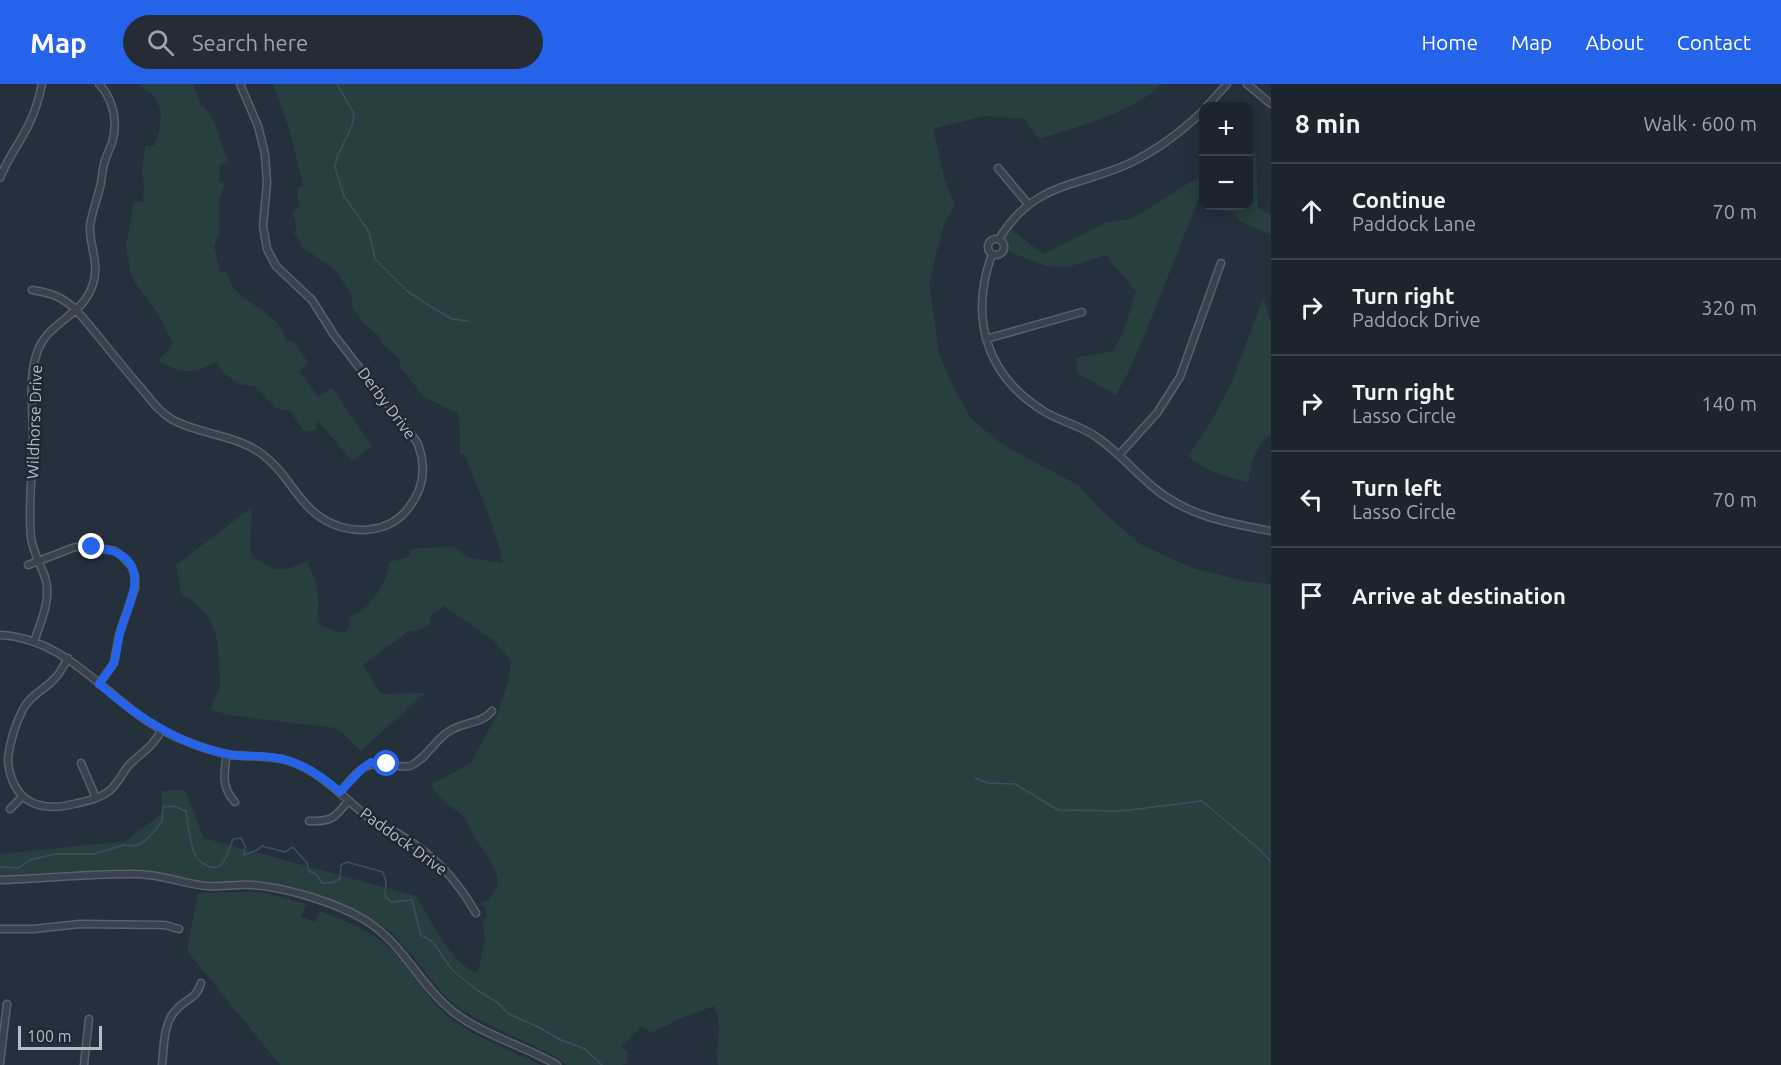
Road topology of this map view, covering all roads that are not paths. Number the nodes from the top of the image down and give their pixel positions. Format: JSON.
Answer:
{"nodes":[{"id":1,"x":42,"y":84,"type":"edge"},
{"id":2,"x":99,"y":84,"type":"edge"},
{"id":3,"x":240,"y":84,"type":"edge"},
{"id":4,"x":1227,"y":84,"type":"edge"},
{"id":5,"x":1247,"y":84,"type":"edge"},
{"id":6,"x":1211,"y":102,"type":"edge"},
{"id":7,"x":1271,"y":104,"type":"edge"},
{"id":8,"x":1199,"y":114,"type":"edge"},
{"id":9,"x":998,"y":168,"type":"dead end"},
{"id":10,"x":0,"y":178,"type":"edge"},
{"id":11,"x":1028,"y":204,"type":"junction"},
{"id":12,"x":999,"y":239,"type":"junction"},
{"id":13,"x":992,"y":254,"type":"junction"},
{"id":14,"x":1221,"y":263,"type":"dead end"},
{"id":15,"x":32,"y":290,"type":"dead end"},
{"id":16,"x":77,"y":311,"type":"junction"},
{"id":17,"x":1082,"y":312,"type":"dead end"},
{"id":18,"x":986,"y":339,"type":"junction"},
{"id":19,"x":1119,"y":455,"type":"junction"},
{"id":20,"x":1271,"y":531,"type":"edge"},
{"id":21,"x":38,"y":561,"type":"junction"},
{"id":22,"x":28,"y":564,"type":"dead end"},
{"id":23,"x":0,"y":635,"type":"edge"},
{"id":24,"x":34,"y":642,"type":"junction"},
{"id":25,"x":68,"y":658,"type":"junction"},
{"id":26,"x":99,"y":684,"type":"junction"},
{"id":27,"x":492,"y":711,"type":"dead end"},
{"id":28,"x":162,"y":729,"type":"junction"},
{"id":29,"x":227,"y":754,"type":"junction"},
{"id":30,"x":81,"y":764,"type":"dead end"},
{"id":31,"x":340,"y":792,"type":"junction"},
{"id":32,"x":22,"y":797,"type":"junction"},
{"id":33,"x":96,"y":798,"type":"junction"},
{"id":34,"x":348,"y":801,"type":"junction"},
{"id":35,"x":235,"y":802,"type":"dead end"},
{"id":36,"x":10,"y":809,"type":"dead end"},
{"id":37,"x":309,"y":821,"type":"dead end"},
{"id":38,"x":0,"y":880,"type":"edge"},
{"id":39,"x":476,"y":913,"type":"dead end"},
{"id":40,"x":0,"y":929,"type":"edge"},
{"id":41,"x":179,"y":929,"type":"dead end"},
{"id":42,"x":201,"y":983,"type":"dead end"},
{"id":43,"x":7,"y":1004,"type":"dead end"},
{"id":44,"x":89,"y":1019,"type":"dead end"},
{"id":45,"x":0,"y":1063,"type":"edge"},
{"id":46,"x":84,"y":1065,"type":"edge"},
{"id":47,"x":162,"y":1065,"type":"edge"},
{"id":48,"x":556,"y":1065,"type":"edge"}],
"edges":[{"from":1,"to":10,"type":"street"},
{"from":2,"to":16,"type":"street","name":"Wildhorse Drive"},
{"from":3,"to":16,"type":"street","name":"Derby Drive"},
{"from":4,"to":6,"type":"street"},
{"from":5,"to":7,"type":"street"},
{"from":8,"to":11,"type":"street"},
{"from":9,"to":11,"type":"street"},
{"from":11,"to":12,"type":"street"},
{"from":12,"to":13,"type":"street"},
{"from":12,"to":13,"type":"street"},
{"from":13,"to":18,"type":"street"},
{"from":14,"to":19,"type":"street"},
{"from":15,"to":16,"type":"street","name":"Derby Drive"},
{"from":16,"to":21,"type":"street","name":"Wildhorse Drive"},
{"from":17,"to":18,"type":"street"},
{"from":18,"to":19,"type":"street"},
{"from":19,"to":20,"type":"street"},
{"from":21,"to":22,"type":"street"},
{"from":21,"to":24,"type":"street","name":"Wildhorse Drive"},
{"from":21,"to":26,"type":"street"},
{"from":23,"to":24,"type":"street","name":"Paddock Drive"},
{"from":24,"to":25,"type":"street","name":"Paddock Drive"},
{"from":25,"to":26,"type":"street","name":"Paddock Drive"},
{"from":25,"to":32,"type":"street"},
{"from":26,"to":28,"type":"street","name":"Paddock Drive"},
{"from":27,"to":31,"type":"street"},
{"from":28,"to":29,"type":"street","name":"Paddock Drive"},
{"from":28,"to":33,"type":"street"},
{"from":29,"to":31,"type":"street","name":"Paddock Drive"},
{"from":29,"to":35,"type":"street"},
{"from":30,"to":33,"type":"street"},
{"from":31,"to":34,"type":"street","name":"Paddock Drive"},
{"from":32,"to":33,"type":"street"},
{"from":32,"to":36,"type":"street"},
{"from":34,"to":37,"type":"street"},
{"from":34,"to":39,"type":"street","name":"Paddock Drive"},
{"from":38,"to":48,"type":"street"},
{"from":40,"to":41,"type":"street"},
{"from":42,"to":47,"type":"street"},
{"from":43,"to":45,"type":"street"},
{"from":44,"to":46,"type":"street"}]}
